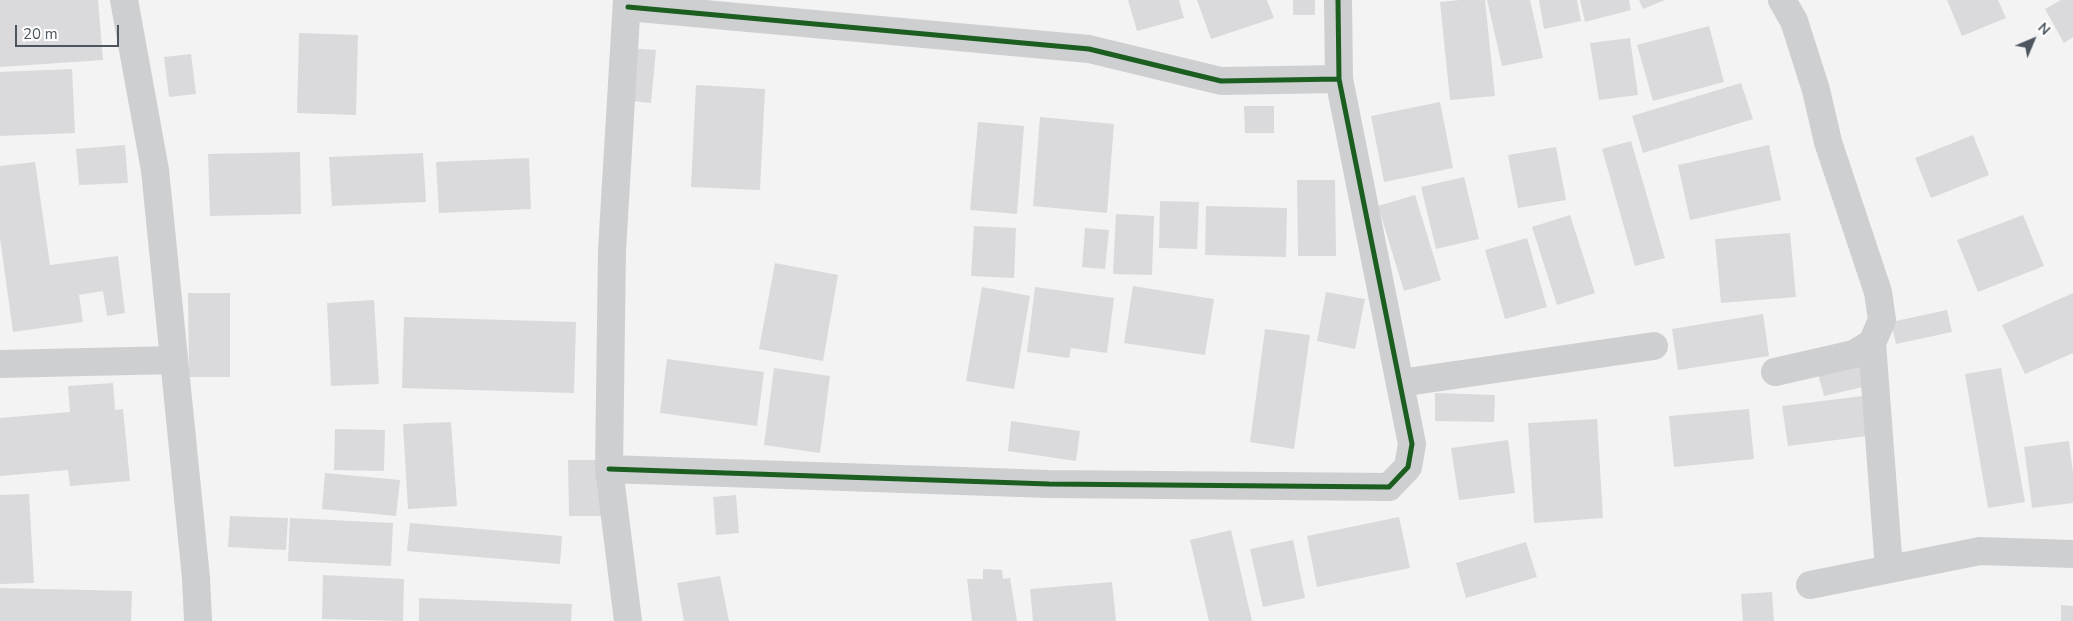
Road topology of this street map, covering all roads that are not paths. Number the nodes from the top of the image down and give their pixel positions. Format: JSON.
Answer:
{"nodes":[{"id":1,"x":124,"y":0,"type":"edge"},
{"id":2,"x":1338,"y":0,"type":"edge"},
{"id":3,"x":1782,"y":0,"type":"edge"},
{"id":4,"x":627,"y":4,"type":"edge"},
{"id":5,"x":1339,"y":79,"type":"junction"},
{"id":6,"x":1872,"y":343,"type":"junction"},
{"id":7,"x":1654,"y":346,"type":"dead end"},
{"id":8,"x":174,"y":360,"type":"junction"},
{"id":9,"x":0,"y":364,"type":"edge"},
{"id":10,"x":1775,"y":372,"type":"dead end"},
{"id":11,"x":1400,"y":383,"type":"junction"},
{"id":12,"x":609,"y":469,"type":"junction"},
{"id":13,"x":2073,"y":554,"type":"edge"},
{"id":14,"x":1889,"y":569,"type":"junction"},
{"id":15,"x":1810,"y":585,"type":"dead end"},
{"id":16,"x":198,"y":621,"type":"edge"},
{"id":17,"x":628,"y":621,"type":"edge"}],
"edges":[{"from":1,"to":8,"type":"street"},
{"from":2,"to":5,"type":"street"},
{"from":3,"to":6,"type":"street"},
{"from":4,"to":5,"type":"street"},
{"from":4,"to":12,"type":"street"},
{"from":5,"to":11,"type":"street"},
{"from":6,"to":10,"type":"street"},
{"from":6,"to":14,"type":"street"},
{"from":7,"to":11,"type":"street"},
{"from":8,"to":9,"type":"street"},
{"from":8,"to":16,"type":"street"},
{"from":11,"to":12,"type":"street"},
{"from":12,"to":17,"type":"street"},
{"from":13,"to":14,"type":"street"},
{"from":14,"to":15,"type":"street"}]}
